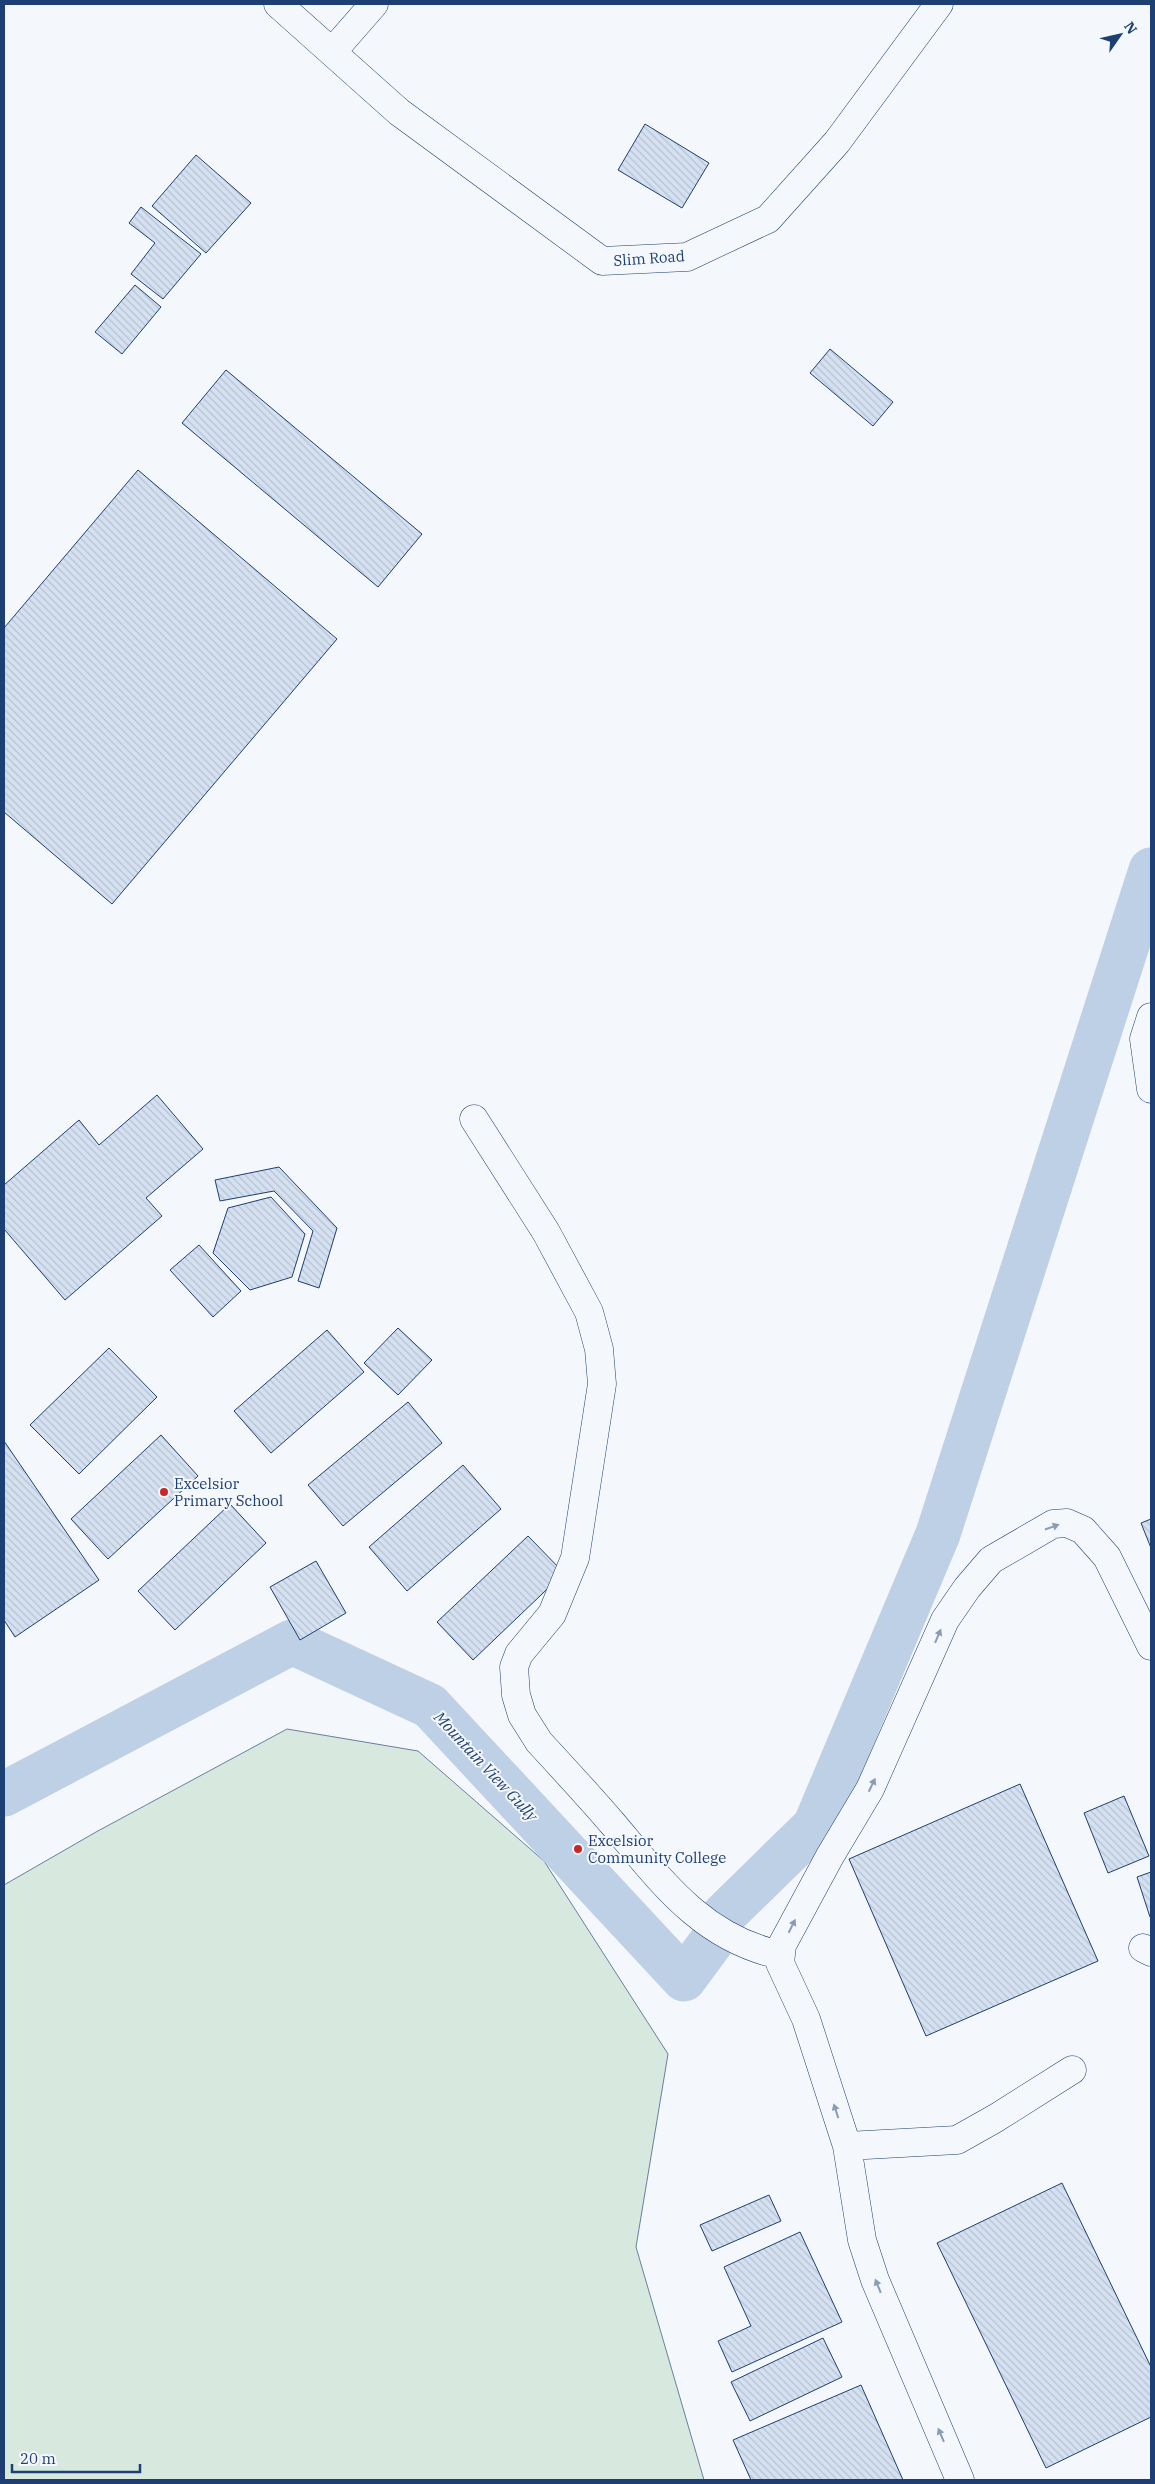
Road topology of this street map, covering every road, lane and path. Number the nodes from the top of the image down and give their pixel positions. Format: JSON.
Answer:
{"nodes":[{"id":1,"x":278,"y":4,"type":"edge"},
{"id":2,"x":374,"y":4,"type":"edge"},
{"id":3,"x":939,"y":4,"type":"edge"},
{"id":4,"x":332,"y":52,"type":"junction"},
{"id":5,"x":1151,"y":1017,"type":"edge"},
{"id":6,"x":1151,"y":1089,"type":"edge"},
{"id":7,"x":474,"y":1119,"type":"dead end"},
{"id":8,"x":1151,"y":1646,"type":"edge"},
{"id":9,"x":780,"y":1955,"type":"junction"},
{"id":10,"x":1072,"y":2070,"type":"dead end"},
{"id":11,"x":847,"y":2146,"type":"junction"},
{"id":12,"x":960,"y":2480,"type":"edge"}],
"edges":[{"from":1,"to":4,"type":"street","name":"Slim Road"},
{"from":2,"to":4,"type":"street"},
{"from":3,"to":4,"type":"street","name":"Slim Road"},
{"from":5,"to":6,"type":"street"},
{"from":7,"to":9,"type":"street"},
{"from":9,"to":8,"type":"street","one_way":true},
{"from":11,"to":9,"type":"street","one_way":true},
{"from":10,"to":11,"type":"street"},
{"from":12,"to":11,"type":"street","one_way":true}]}
